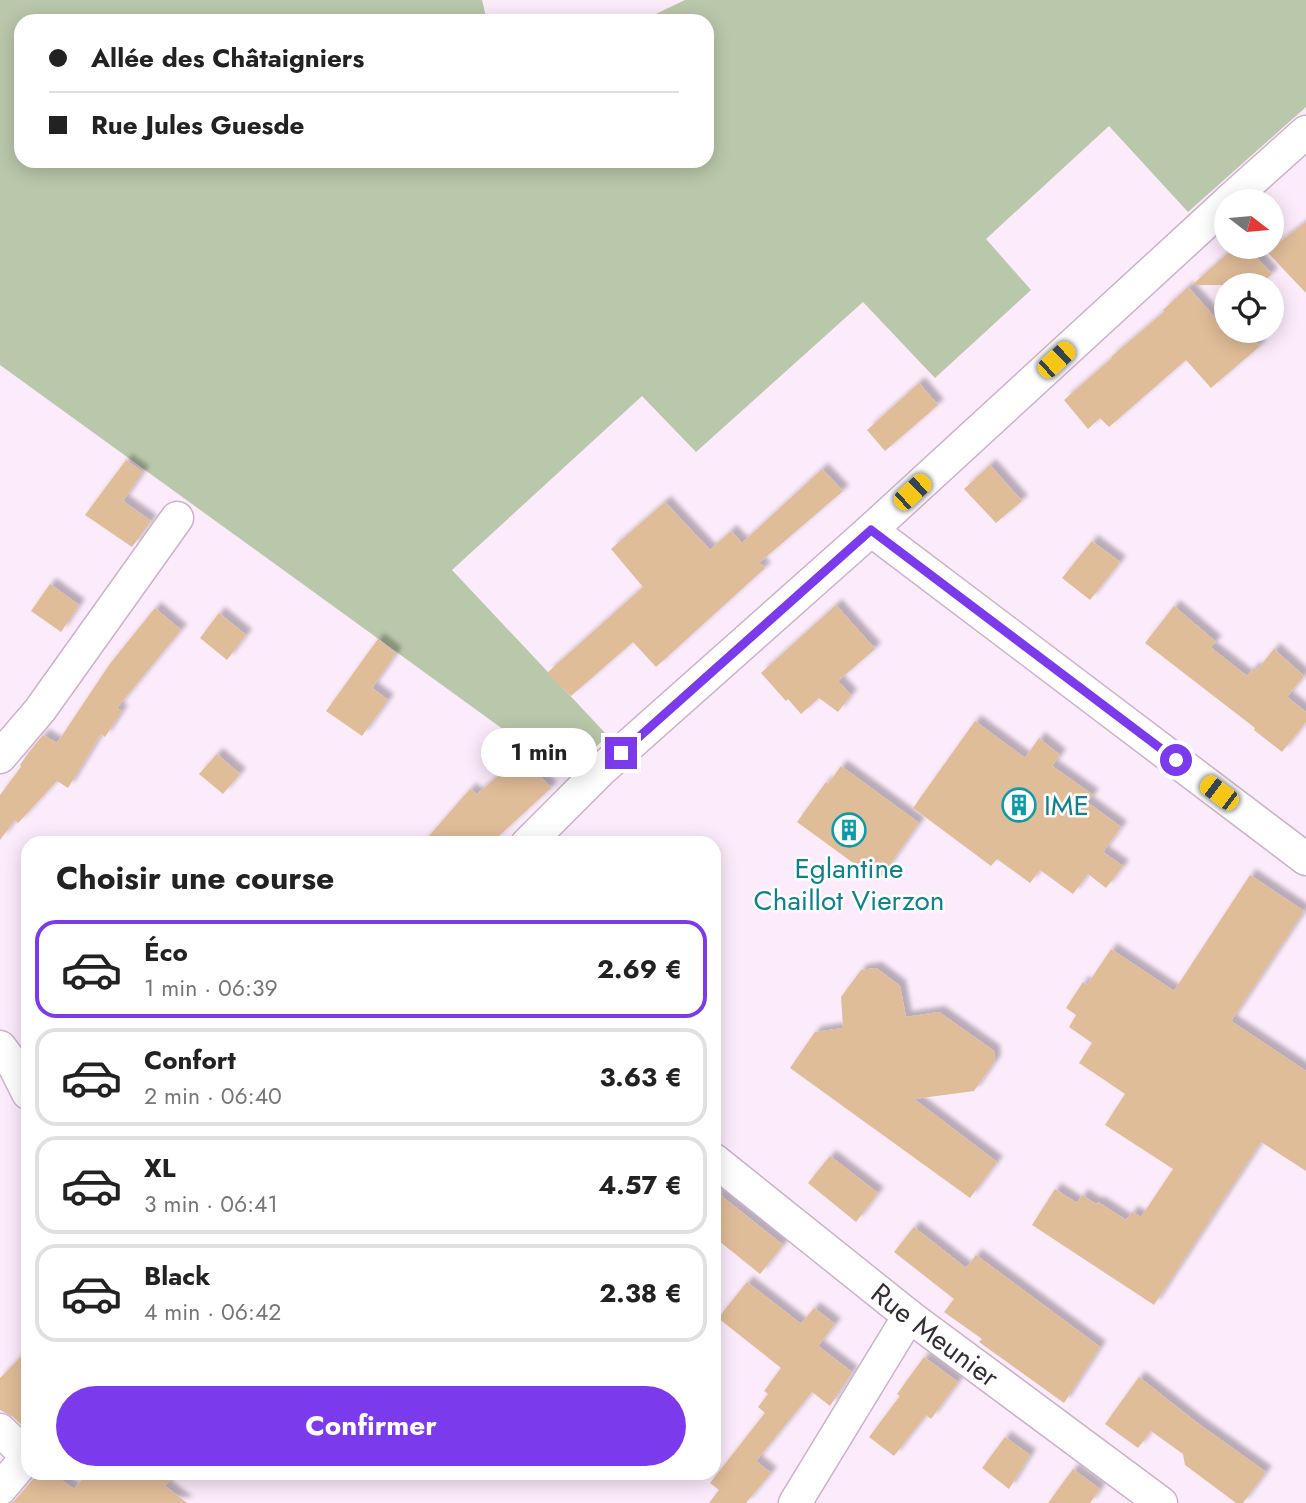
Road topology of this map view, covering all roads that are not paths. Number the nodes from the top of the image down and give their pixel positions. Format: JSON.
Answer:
{"nodes":[{"id":1,"x":1306,"y":132,"type":"edge"},
{"id":2,"x":1242,"y":189,"type":"edge"},
{"id":3,"x":1214,"y":215,"type":"edge"},
{"id":4,"x":177,"y":518,"type":"dead end"},
{"id":5,"x":871,"y":530,"type":"junction"},
{"id":6,"x":0,"y":757,"type":"edge"},
{"id":7,"x":535,"y":836,"type":"edge"},
{"id":8,"x":1306,"y":859,"type":"edge"},
{"id":9,"x":0,"y":1047,"type":"edge"},
{"id":10,"x":21,"y":1078,"type":"edge"},
{"id":11,"x":721,"y":1166,"type":"edge"},
{"id":12,"x":909,"y":1316,"type":"junction"},
{"id":13,"x":0,"y":1430,"type":"edge"},
{"id":14,"x":21,"y":1450,"type":"edge"},
{"id":15,"x":21,"y":1465,"type":"edge"},
{"id":16,"x":0,"y":1489,"type":"edge"},
{"id":17,"x":795,"y":1503,"type":"edge"},
{"id":18,"x":1161,"y":1503,"type":"edge"}],
"edges":[{"from":1,"to":2,"type":"street"},
{"from":3,"to":5,"type":"street"},
{"from":4,"to":6,"type":"street"},
{"from":5,"to":7,"type":"street"},
{"from":5,"to":8,"type":"street"},
{"from":9,"to":10,"type":"street"},
{"from":11,"to":12,"type":"street","name":"Rue Meunier"},
{"from":12,"to":17,"type":"street"},
{"from":12,"to":18,"type":"street","name":"Rue Meunier"},
{"from":13,"to":14,"type":"street"},
{"from":15,"to":16,"type":"street"}]}
